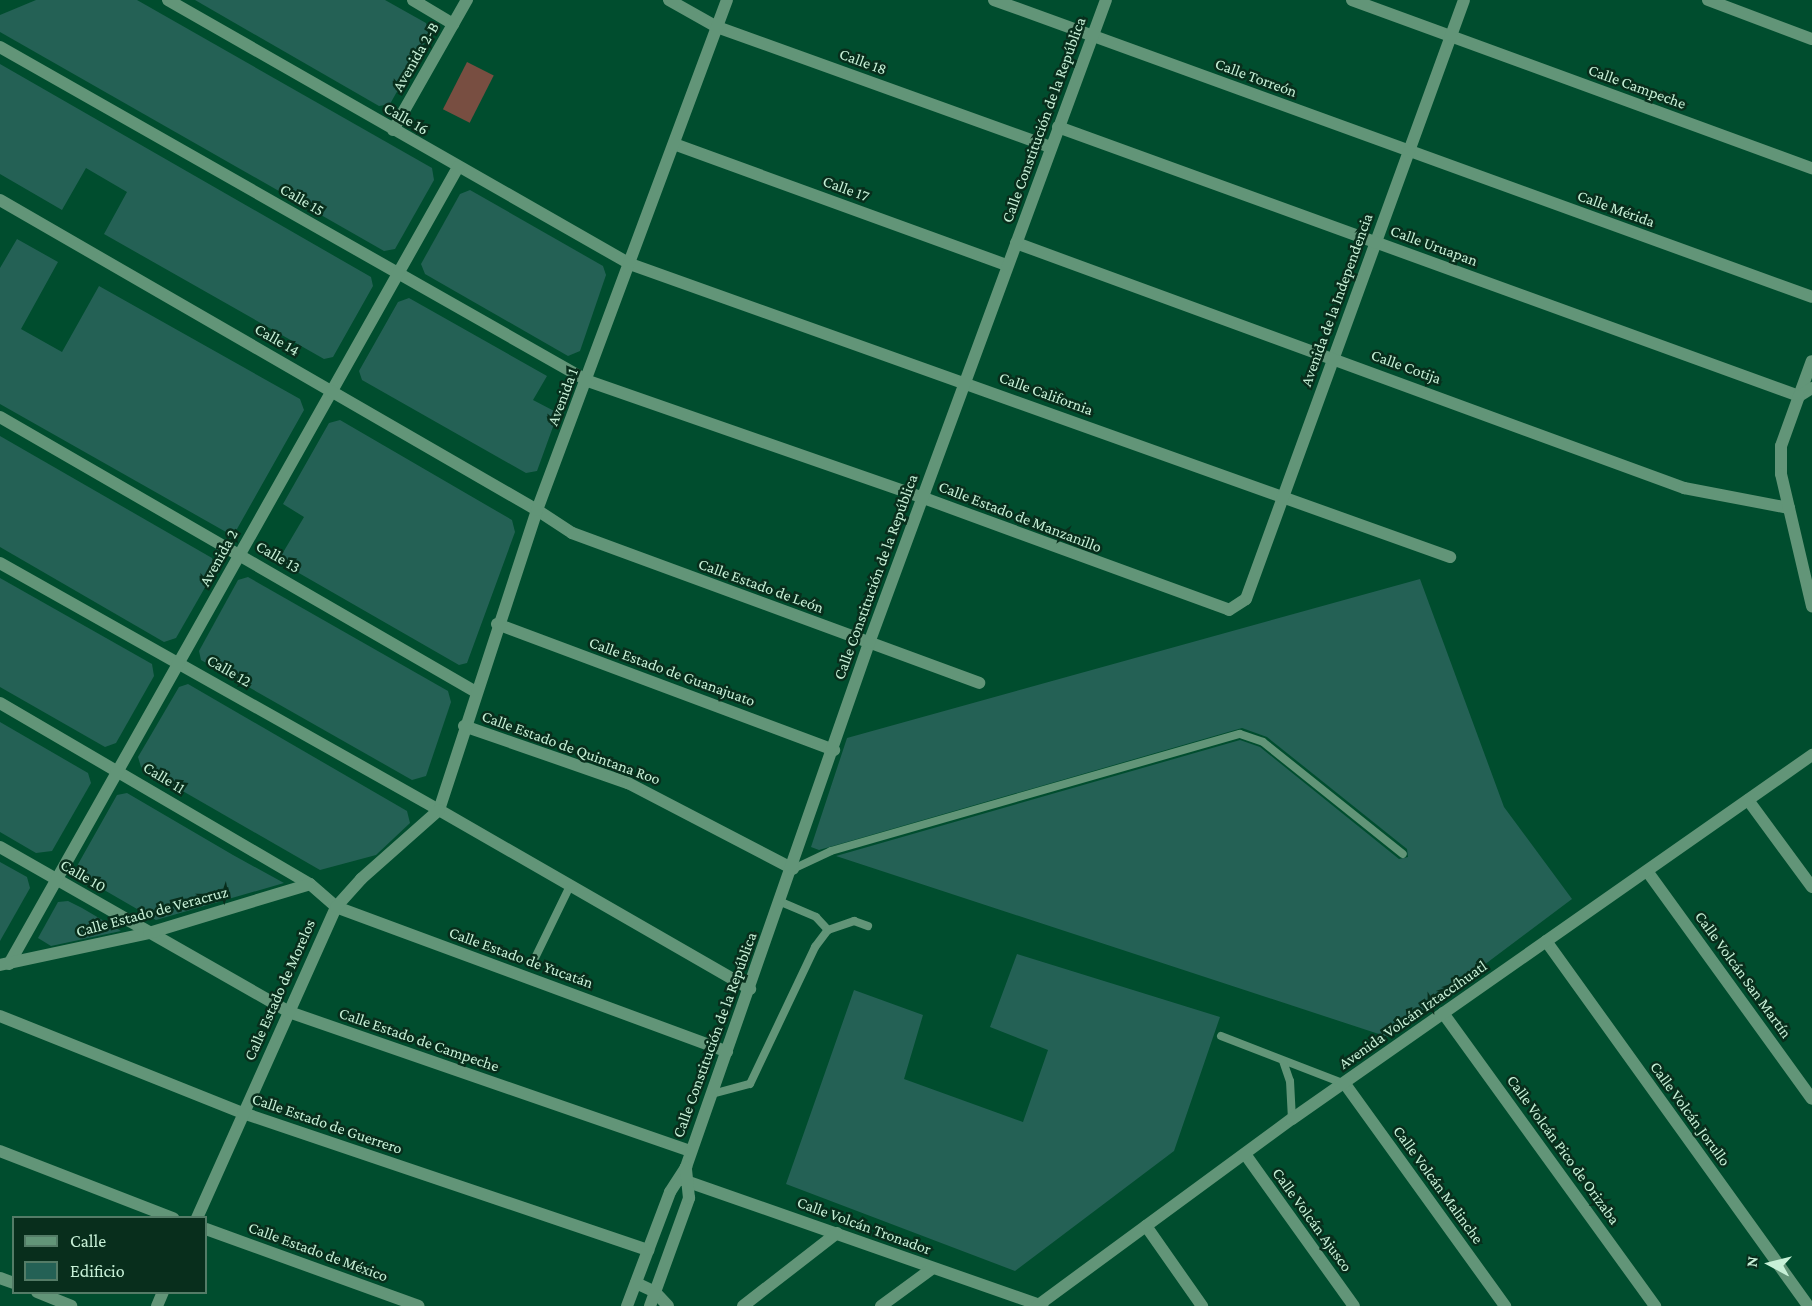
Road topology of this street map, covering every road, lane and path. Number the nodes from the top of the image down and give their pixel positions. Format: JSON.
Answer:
{"nodes":[{"id":1,"x":168,"y":0,"type":"edge"},
{"id":2,"x":413,"y":0,"type":"edge"},
{"id":3,"x":467,"y":0,"type":"edge"},
{"id":4,"x":669,"y":0,"type":"edge"},
{"id":5,"x":727,"y":0,"type":"edge"},
{"id":6,"x":994,"y":0,"type":"edge"},
{"id":7,"x":1106,"y":0,"type":"edge"},
{"id":8,"x":1352,"y":0,"type":"edge"},
{"id":9,"x":1464,"y":0,"type":"edge"},
{"id":10,"x":1708,"y":0,"type":"edge"},
{"id":11,"x":453,"y":24,"type":"junction"},
{"id":12,"x":717,"y":27,"type":"junction"},
{"id":13,"x":1093,"y":36,"type":"junction"},
{"id":14,"x":1451,"y":38,"type":"junction"},
{"id":15,"x":1812,"y":39,"type":"edge"},
{"id":16,"x":0,"y":47,"type":"edge"},
{"id":17,"x":1058,"y":127,"type":"junction"},
{"id":18,"x":393,"y":130,"type":"junction"},
{"id":19,"x":674,"y":144,"type":"junction"},
{"id":20,"x":1051,"y":147,"type":"junction"},
{"id":21,"x":1409,"y":151,"type":"junction"},
{"id":22,"x":458,"y":167,"type":"junction"},
{"id":23,"x":1812,"y":168,"type":"edge"},
{"id":24,"x":0,"y":200,"type":"edge"},
{"id":25,"x":1016,"y":243,"type":"junction"},
{"id":26,"x":1375,"y":243,"type":"junction"},
{"id":27,"x":630,"y":264,"type":"junction"},
{"id":28,"x":1007,"y":265,"type":"junction"},
{"id":29,"x":398,"y":274,"type":"junction"},
{"id":30,"x":1812,"y":297,"type":"edge"},
{"id":31,"x":1333,"y":358,"type":"junction"},
{"id":32,"x":1812,"y":361,"type":"edge"},
{"id":33,"x":588,"y":381,"type":"junction"},
{"id":34,"x":965,"y":382,"type":"junction"},
{"id":35,"x":1812,"y":388,"type":"edge"},
{"id":36,"x":332,"y":390,"type":"junction"},
{"id":37,"x":1799,"y":396,"type":"junction"},
{"id":38,"x":0,"y":417,"type":"edge"},
{"id":39,"x":921,"y":497,"type":"junction"},
{"id":40,"x":1283,"y":499,"type":"junction"},
{"id":41,"x":1789,"y":508,"type":"junction"},
{"id":42,"x":537,"y":510,"type":"junction"},
{"id":43,"x":240,"y":554,"type":"junction"},
{"id":44,"x":1450,"y":557,"type":"dead end"},
{"id":45,"x":0,"y":563,"type":"edge"},
{"id":46,"x":1812,"y":606,"type":"edge"},
{"id":47,"x":1236,"y":608,"type":"joint"},
{"id":48,"x":497,"y":624,"type":"junction"},
{"id":49,"x":869,"y":643,"type":"junction"},
{"id":50,"x":179,"y":662,"type":"junction"},
{"id":51,"x":979,"y":683,"type":"dead end"},
{"id":52,"x":476,"y":692,"type":"junction"},
{"id":53,"x":0,"y":703,"type":"edge"},
{"id":54,"x":464,"y":726,"type":"junction"},
{"id":55,"x":834,"y":750,"type":"junction"},
{"id":56,"x":1812,"y":755,"type":"edge"},
{"id":57,"x":118,"y":770,"type":"junction"},
{"id":58,"x":1748,"y":800,"type":"junction"},
{"id":59,"x":439,"y":810,"type":"junction"},
{"id":60,"x":0,"y":847,"type":"edge"},
{"id":61,"x":1403,"y":854,"type":"dead end"},
{"id":62,"x":793,"y":869,"type":"junction"},
{"id":63,"x":1647,"y":871,"type":"junction"},
{"id":64,"x":56,"y":879,"type":"junction"},
{"id":65,"x":310,"y":884,"type":"junction"},
{"id":66,"x":570,"y":886,"type":"junction"},
{"id":67,"x":1812,"y":888,"type":"edge"},
{"id":68,"x":781,"y":902,"type":"junction"},
{"id":69,"x":336,"y":907,"type":"junction"},
{"id":70,"x":868,"y":926,"type":"dead end"},
{"id":71,"x":828,"y":930,"type":"junction"},
{"id":72,"x":149,"y":933,"type":"junction"},
{"id":73,"x":1546,"y":941,"type":"junction"},
{"id":74,"x":536,"y":958,"type":"dead end"},
{"id":75,"x":4,"y":965,"type":"edge"},
{"id":76,"x":750,"y":989,"type":"junction"},
{"id":77,"x":289,"y":1012,"type":"junction"},
{"id":78,"x":1443,"y":1013,"type":"junction"},
{"id":79,"x":0,"y":1016,"type":"edge"},
{"id":80,"x":1221,"y":1036,"type":"dead end"},
{"id":81,"x":727,"y":1052,"type":"junction"},
{"id":82,"x":1283,"y":1061,"type":"junction"},
{"id":83,"x":1345,"y":1083,"type":"junction"},
{"id":84,"x":712,"y":1094,"type":"junction"},
{"id":85,"x":1812,"y":1099,"type":"edge"},
{"id":86,"x":243,"y":1113,"type":"junction"},
{"id":87,"x":1292,"y":1119,"type":"junction"},
{"id":88,"x":0,"y":1151,"type":"edge"},
{"id":89,"x":691,"y":1151,"type":"junction"},
{"id":90,"x":1245,"y":1154,"type":"junction"},
{"id":91,"x":686,"y":1167,"type":"junction"},
{"id":92,"x":677,"y":1178,"type":"junction"},
{"id":93,"x":690,"y":1183,"type":"junction"},
{"id":94,"x":168,"y":1216,"type":"edge"},
{"id":95,"x":198,"y":1216,"type":"edge"},
{"id":96,"x":1146,"y":1226,"type":"junction"},
{"id":97,"x":207,"y":1230,"type":"edge"},
{"id":98,"x":837,"y":1233,"type":"junction"},
{"id":99,"x":648,"y":1250,"type":"junction"},
{"id":100,"x":933,"y":1268,"type":"junction"},
{"id":101,"x":636,"y":1283,"type":"junction"},
{"id":102,"x":655,"y":1292,"type":"junction"},
{"id":103,"x":40,"y":1294,"type":"edge"},
{"id":104,"x":71,"y":1306,"type":"edge"},
{"id":105,"x":419,"y":1306,"type":"edge"},
{"id":106,"x":627,"y":1306,"type":"edge"},
{"id":107,"x":650,"y":1306,"type":"edge"},
{"id":108,"x":668,"y":1306,"type":"edge"},
{"id":109,"x":743,"y":1306,"type":"edge"},
{"id":110,"x":881,"y":1306,"type":"edge"},
{"id":111,"x":1039,"y":1306,"type":"edge"},
{"id":112,"x":1202,"y":1306,"type":"edge"},
{"id":113,"x":1354,"y":1306,"type":"edge"},
{"id":114,"x":1505,"y":1306,"type":"edge"},
{"id":115,"x":1655,"y":1306,"type":"edge"},
{"id":116,"x":1808,"y":1306,"type":"edge"}],
"edges":[{"from":1,"to":18,"type":"street","name":"Calle 16"},
{"from":2,"to":11,"type":"street"},
{"from":3,"to":11,"type":"street","name":"Avenida 2-B"},
{"from":4,"to":12,"type":"street","name":"Calle 18"},
{"from":5,"to":12,"type":"street","name":"Avenida 1"},
{"from":6,"to":13,"type":"street","name":"Calle Torreón"},
{"from":7,"to":13,"type":"street","name":"Calle Constitución de la República"},
{"from":8,"to":14,"type":"street"},
{"from":9,"to":14,"type":"street","name":"Avenida de la Independencia"},
{"from":10,"to":15,"type":"street"},
{"from":11,"to":18,"type":"street","name":"Avenida 2-B"},
{"from":12,"to":19,"type":"street","name":"Avenida 1"},
{"from":12,"to":20,"type":"street","name":"Calle 18"},
{"from":13,"to":17,"type":"street","name":"Calle Constitución de la República"},
{"from":13,"to":21,"type":"street","name":"Calle Torreón"},
{"from":14,"to":21,"type":"street","name":"Avenida de la Independencia"},
{"from":14,"to":23,"type":"street","name":"Calle Campeche"},
{"from":16,"to":29,"type":"street","name":"Calle 15"},
{"from":17,"to":20,"type":"street","name":"Calle Constitución de la República"},
{"from":17,"to":26,"type":"street","name":"Calle Uruapan"},
{"from":18,"to":22,"type":"street","name":"Calle 16"},
{"from":19,"to":27,"type":"street","name":"Avenida 1"},
{"from":19,"to":28,"type":"street","name":"Calle 17"},
{"from":20,"to":25,"type":"street","name":"Calle Constitución de la República"},
{"from":21,"to":26,"type":"street","name":"Avenida de la Independencia"},
{"from":21,"to":30,"type":"street","name":"Calle Mérida"},
{"from":22,"to":27,"type":"street","name":"Calle 16"},
{"from":22,"to":29,"type":"street","name":"Avenida 2"},
{"from":24,"to":36,"type":"street","name":"Calle 14"},
{"from":25,"to":28,"type":"street","name":"Calle Constitución de la República"},
{"from":25,"to":31,"type":"street","name":"Calle Cotija"},
{"from":26,"to":31,"type":"street","name":"Avenida de la Independencia"},
{"from":26,"to":37,"type":"street","name":"Calle Uruapan"},
{"from":27,"to":33,"type":"street","name":"Avenida 1"},
{"from":27,"to":34,"type":"street","name":"Calle California"},
{"from":28,"to":34,"type":"street","name":"Calle Constitución de la República"},
{"from":29,"to":33,"type":"street","name":"Calle 15"},
{"from":29,"to":36,"type":"street","name":"Avenida 2"},
{"from":31,"to":40,"type":"street","name":"Avenida de la Independencia"},
{"from":31,"to":41,"type":"street","name":"Calle Cotija"},
{"from":32,"to":37,"type":"street"},
{"from":33,"to":39,"type":"street","name":"Calle Estado de Manzanillo"},
{"from":33,"to":42,"type":"street","name":"Avenida 1"},
{"from":34,"to":39,"type":"street","name":"Calle Constitución de la República"},
{"from":34,"to":40,"type":"street","name":"Calle California"},
{"from":35,"to":37,"type":"street"},
{"from":36,"to":42,"type":"street","name":"Calle 14"},
{"from":36,"to":43,"type":"street","name":"Avenida 2"},
{"from":37,"to":41,"type":"street"},
{"from":38,"to":43,"type":"street","name":"Calle 13"},
{"from":39,"to":47,"type":"street","name":"Calle Estado de Manzanillo"},
{"from":39,"to":49,"type":"street","name":"Calle Constitución de la República"},
{"from":40,"to":44,"type":"street","name":"Calle California"},
{"from":40,"to":47,"type":"street","name":"Avenida de la Independencia"},
{"from":41,"to":46,"type":"street"},
{"from":42,"to":48,"type":"street","name":"Avenida 1"},
{"from":42,"to":49,"type":"street","name":"Calle Estado de León"},
{"from":43,"to":50,"type":"street","name":"Avenida 2"},
{"from":43,"to":52,"type":"street","name":"Calle 13"},
{"from":45,"to":50,"type":"street","name":"Calle 12"},
{"from":48,"to":52,"type":"street","name":"Avenida 1"},
{"from":48,"to":55,"type":"street","name":"Calle Estado de Guanajuato"},
{"from":49,"to":51,"type":"street","name":"Calle Estado de León"},
{"from":49,"to":55,"type":"street","name":"Calle Constitución de la República"},
{"from":50,"to":57,"type":"street","name":"Avenida 2"},
{"from":50,"to":59,"type":"street","name":"Calle 12"},
{"from":52,"to":54,"type":"street","name":"Avenida 1"},
{"from":53,"to":57,"type":"street","name":"Calle 11"},
{"from":54,"to":59,"type":"street","name":"Avenida 1"},
{"from":54,"to":62,"type":"street","name":"Calle Estado de Quintana Roo"},
{"from":55,"to":62,"type":"street","name":"Calle Constitución de la República"},
{"from":56,"to":58,"type":"street","name":"Avenida Volcán Iztaccíhuatl"},
{"from":57,"to":64,"type":"street","name":"Avenida 2"},
{"from":57,"to":65,"type":"street","name":"Calle 11"},
{"from":58,"to":63,"type":"street","name":"Avenida Volcán Iztaccíhuatl"},
{"from":58,"to":67,"type":"street"},
{"from":59,"to":66,"type":"street"},
{"from":59,"to":69,"type":"street","name":"Calle Estado de Morelos"},
{"from":60,"to":64,"type":"street","name":"Calle 10"},
{"from":61,"to":62,"type":"lane"},
{"from":62,"to":68,"type":"street","name":"Calle Constitución de la República"},
{"from":63,"to":73,"type":"street","name":"Avenida Volcán Iztaccíhuatl"},
{"from":63,"to":85,"type":"street","name":"Calle Volcán San Martín"},
{"from":64,"to":72,"type":"street","name":"Calle 10"},
{"from":64,"to":75,"type":"street","name":"Avenida 2"},
{"from":65,"to":69,"type":"street","name":"Calle Estado de Yucatán"},
{"from":65,"to":72,"type":"street","name":"Calle Estado de Veracruz"},
{"from":66,"to":74,"type":"lane"},
{"from":66,"to":76,"type":"street"},
{"from":68,"to":71,"type":"lane"},
{"from":68,"to":76,"type":"street","name":"Calle Constitución de la República"},
{"from":69,"to":77,"type":"street","name":"Calle Estado de Morelos"},
{"from":69,"to":81,"type":"street","name":"Calle Estado de Yucatán"},
{"from":70,"to":71,"type":"lane"},
{"from":71,"to":84,"type":"lane"},
{"from":72,"to":75,"type":"street","name":"Calle Estado de Veracruz"},
{"from":72,"to":77,"type":"street","name":"Calle Estado de Campeche"},
{"from":73,"to":78,"type":"street","name":"Avenida Volcán Iztaccíhuatl"},
{"from":73,"to":116,"type":"street","name":"Calle Volcán Jorullo"},
{"from":76,"to":81,"type":"street","name":"Calle Constitución de la República"},
{"from":77,"to":86,"type":"street","name":"Calle Estado de Morelos"},
{"from":77,"to":89,"type":"street","name":"Calle Estado de Campeche"},
{"from":78,"to":83,"type":"street","name":"Avenida Volcán Iztaccíhuatl"},
{"from":78,"to":115,"type":"street","name":"Calle Volcán Pico de Orizaba"},
{"from":79,"to":86,"type":"street","name":"Calle Estado de Guerrero"},
{"from":80,"to":82,"type":"lane"},
{"from":81,"to":84,"type":"street","name":"Calle Constitución de la República"},
{"from":82,"to":83,"type":"lane"},
{"from":82,"to":87,"type":"lane"},
{"from":83,"to":87,"type":"street","name":"Avenida Volcán Iztaccíhuatl"},
{"from":83,"to":114,"type":"street","name":"Calle Volcán Malinche"},
{"from":84,"to":89,"type":"street","name":"Calle Constitución de la República"},
{"from":86,"to":95,"type":"street","name":"Calle Estado de Morelos"},
{"from":86,"to":99,"type":"street","name":"Calle Estado de Guerrero"},
{"from":87,"to":90,"type":"street","name":"Avenida Volcán Iztaccíhuatl"},
{"from":88,"to":94,"type":"street"},
{"from":89,"to":91,"type":"street","name":"Calle Constitución de la República"},
{"from":90,"to":96,"type":"street","name":"Avenida Volcán Iztaccíhuatl"},
{"from":90,"to":113,"type":"street","name":"Calle Volcán Ajusco"},
{"from":91,"to":92,"type":"street","name":"Calle Constitución de la República"},
{"from":91,"to":93,"type":"street"},
{"from":92,"to":93,"type":"street","name":"Calle Volcán Tronador"},
{"from":92,"to":99,"type":"street","name":"Calle Constitución de la República"},
{"from":93,"to":98,"type":"street","name":"Calle Volcán Tronador"},
{"from":93,"to":102,"type":"street"},
{"from":96,"to":111,"type":"street","name":"Avenida Volcán Iztaccíhuatl"},
{"from":96,"to":112,"type":"street"},
{"from":97,"to":105,"type":"street","name":"Calle Estado de México"},
{"from":98,"to":100,"type":"street","name":"Calle Volcán Tronador"},
{"from":98,"to":109,"type":"street"},
{"from":99,"to":101,"type":"street","name":"Calle Constitución de la República"},
{"from":100,"to":110,"type":"street"},
{"from":100,"to":111,"type":"street","name":"Calle Volcán Tronador"},
{"from":101,"to":102,"type":"street"},
{"from":101,"to":106,"type":"street","name":"Calle Constitución de la República"},
{"from":102,"to":107,"type":"street"},
{"from":102,"to":108,"type":"street"},
{"from":103,"to":104,"type":"street"}]}
